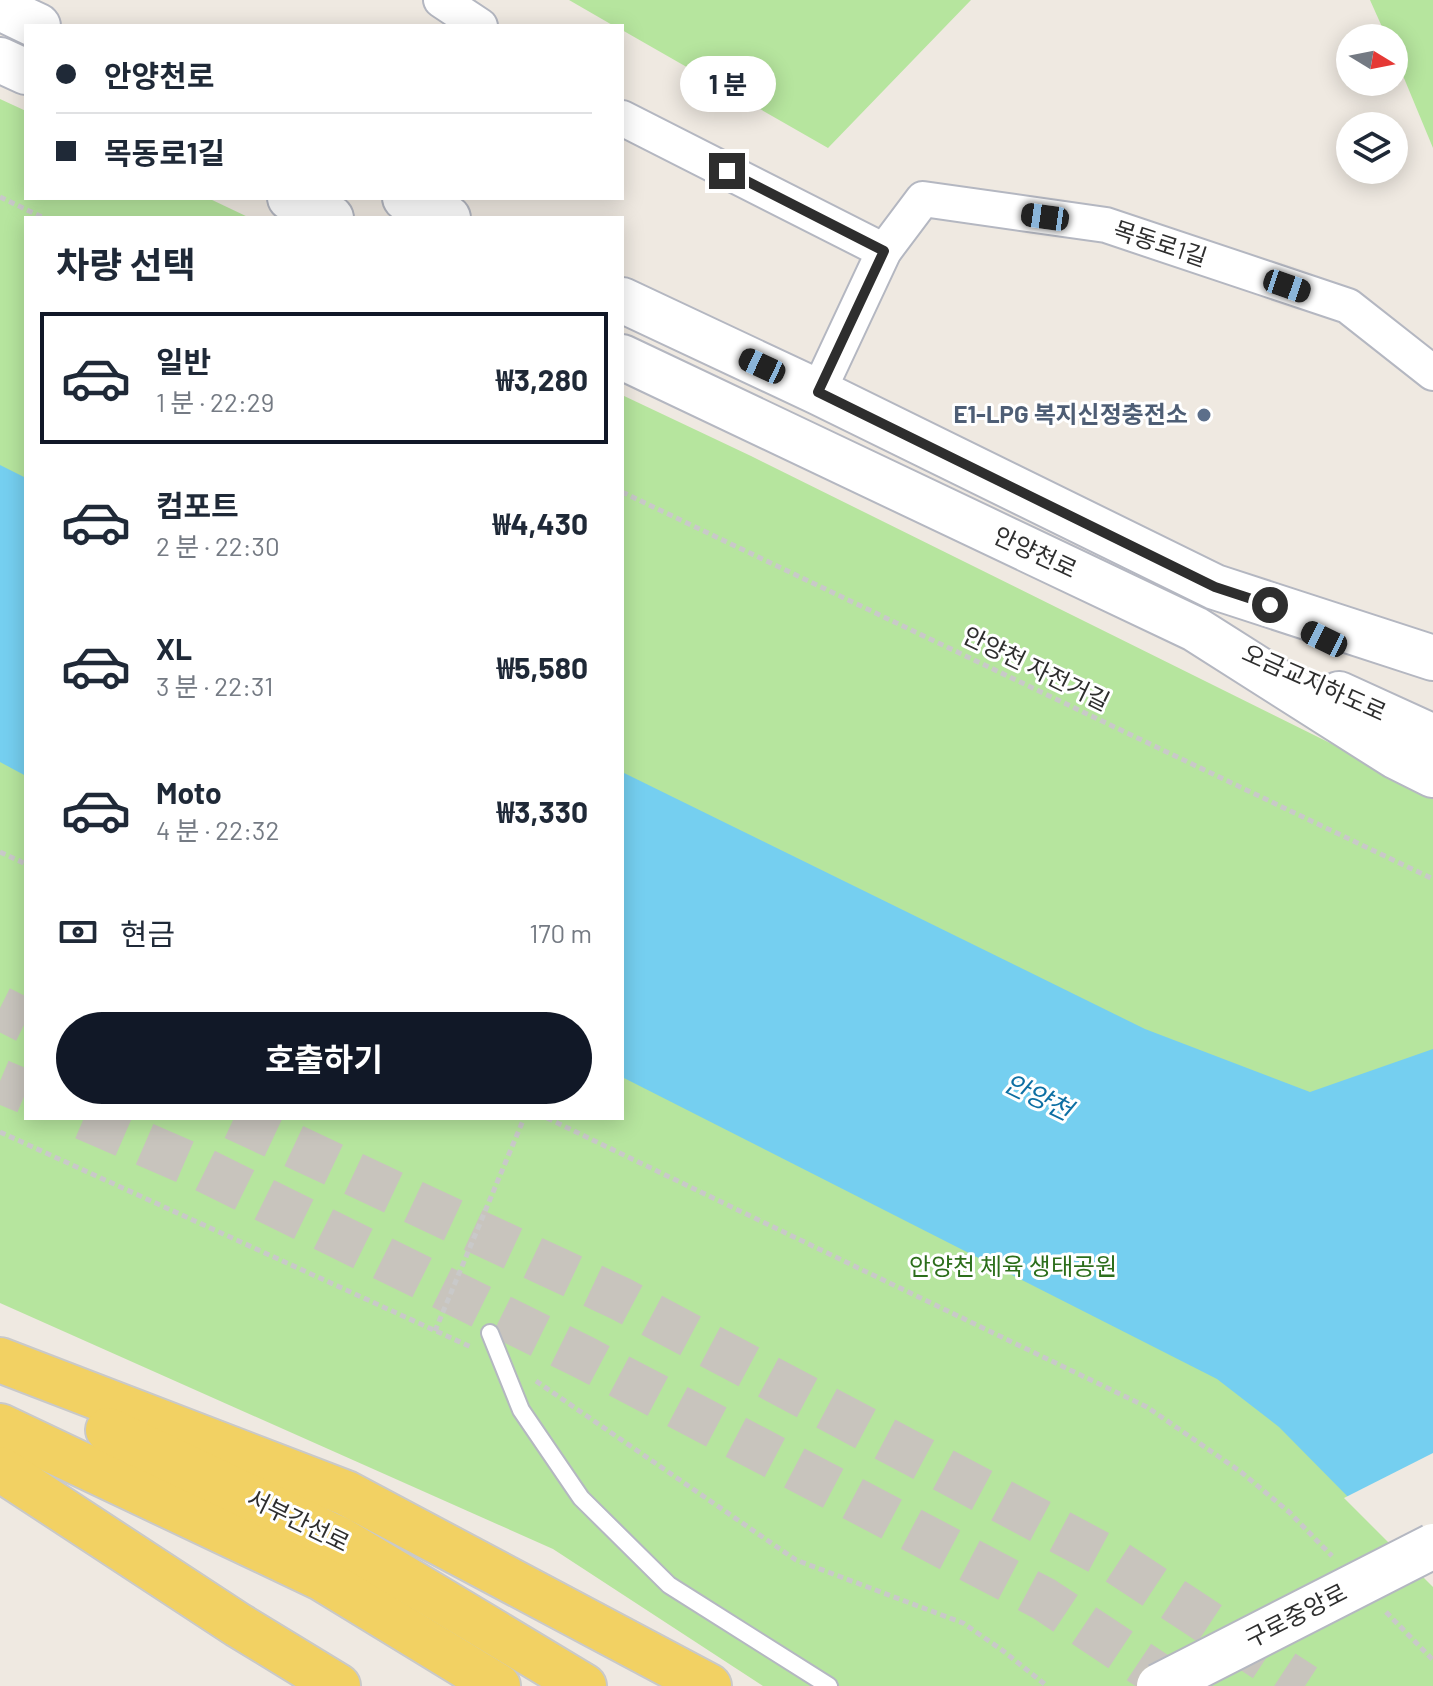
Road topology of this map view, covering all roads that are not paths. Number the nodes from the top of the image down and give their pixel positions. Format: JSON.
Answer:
{"nodes":[{"id":1,"x":441,"y":0,"type":"edge"},
{"id":2,"x":0,"y":8,"type":"edge"},
{"id":3,"x":34,"y":24,"type":"edge"},
{"id":4,"x":477,"y":24,"type":"edge"},
{"id":5,"x":0,"y":60,"type":"edge"},
{"id":6,"x":24,"y":71,"type":"edge"},
{"id":7,"x":624,"y":119,"type":"edge"},
{"id":8,"x":294,"y":200,"type":"edge"},
{"id":9,"x":409,"y":200,"type":"edge"},
{"id":10,"x":327,"y":216,"type":"edge"},
{"id":11,"x":444,"y":216,"type":"edge"},
{"id":12,"x":884,"y":251,"type":"junction"},
{"id":13,"x":624,"y":301,"type":"edge"},
{"id":14,"x":624,"y":358,"type":"edge"},
{"id":15,"x":1433,"y":373,"type":"edge"},
{"id":16,"x":818,"y":392,"type":"junction"},
{"id":17,"x":1215,"y":587,"type":"junction"},
{"id":18,"x":1195,"y":629,"type":"junction"},
{"id":19,"x":1433,"y":658,"type":"edge"},
{"id":20,"x":1433,"y":690,"type":"edge"},
{"id":21,"x":1433,"y":737,"type":"edge"},
{"id":22,"x":1433,"y":775,"type":"edge"},
{"id":23,"x":490,"y":1333,"type":"dead end"},
{"id":24,"x":0,"y":1360,"type":"edge"},
{"id":25,"x":0,"y":1379,"type":"edge"},
{"id":26,"x":0,"y":1426,"type":"edge"},
{"id":27,"x":0,"y":1469,"type":"edge"},
{"id":28,"x":1433,"y":1546,"type":"edge"},
{"id":29,"x":338,"y":1686,"type":"edge"},
{"id":30,"x":498,"y":1686,"type":"edge"},
{"id":31,"x":584,"y":1686,"type":"edge"},
{"id":32,"x":709,"y":1686,"type":"edge"},
{"id":33,"x":829,"y":1686,"type":"edge"},
{"id":34,"x":1159,"y":1686,"type":"edge"}],
"edges":[{"from":1,"to":4,"type":"street"},
{"from":2,"to":3,"type":"main road"},
{"from":5,"to":6,"type":"main road"},
{"from":7,"to":12,"type":"street"},
{"from":8,"to":10,"type":"main road"},
{"from":9,"to":11,"type":"main road"},
{"from":12,"to":15,"type":"street","name":"목동로1길"},
{"from":12,"to":16,"type":"street","name":"목동로1길"},
{"from":13,"to":16,"type":"main road","name":"안양천로"},
{"from":14,"to":18,"type":"main road","name":"안양천로"},
{"from":16,"to":17,"type":"main road","name":"안양천로"},
{"from":17,"to":19,"type":"main road","name":"안양천로"},
{"from":17,"to":20,"type":"main road","name":"오금교지하도로"},
{"from":18,"to":21,"type":"main road","name":"오금교지하도로"},
{"from":18,"to":22,"type":"main road","name":"안양천로"},
{"from":23,"to":33,"type":"lane"},
{"from":24,"to":32,"type":"main road"},
{"from":25,"to":31,"type":"main road","name":"서부간선로"},
{"from":26,"to":30,"type":"main road","name":"서부간선로"},
{"from":27,"to":29,"type":"main road"},
{"from":28,"to":34,"type":"main road","name":"구로중앙로","bridge":true}]}
